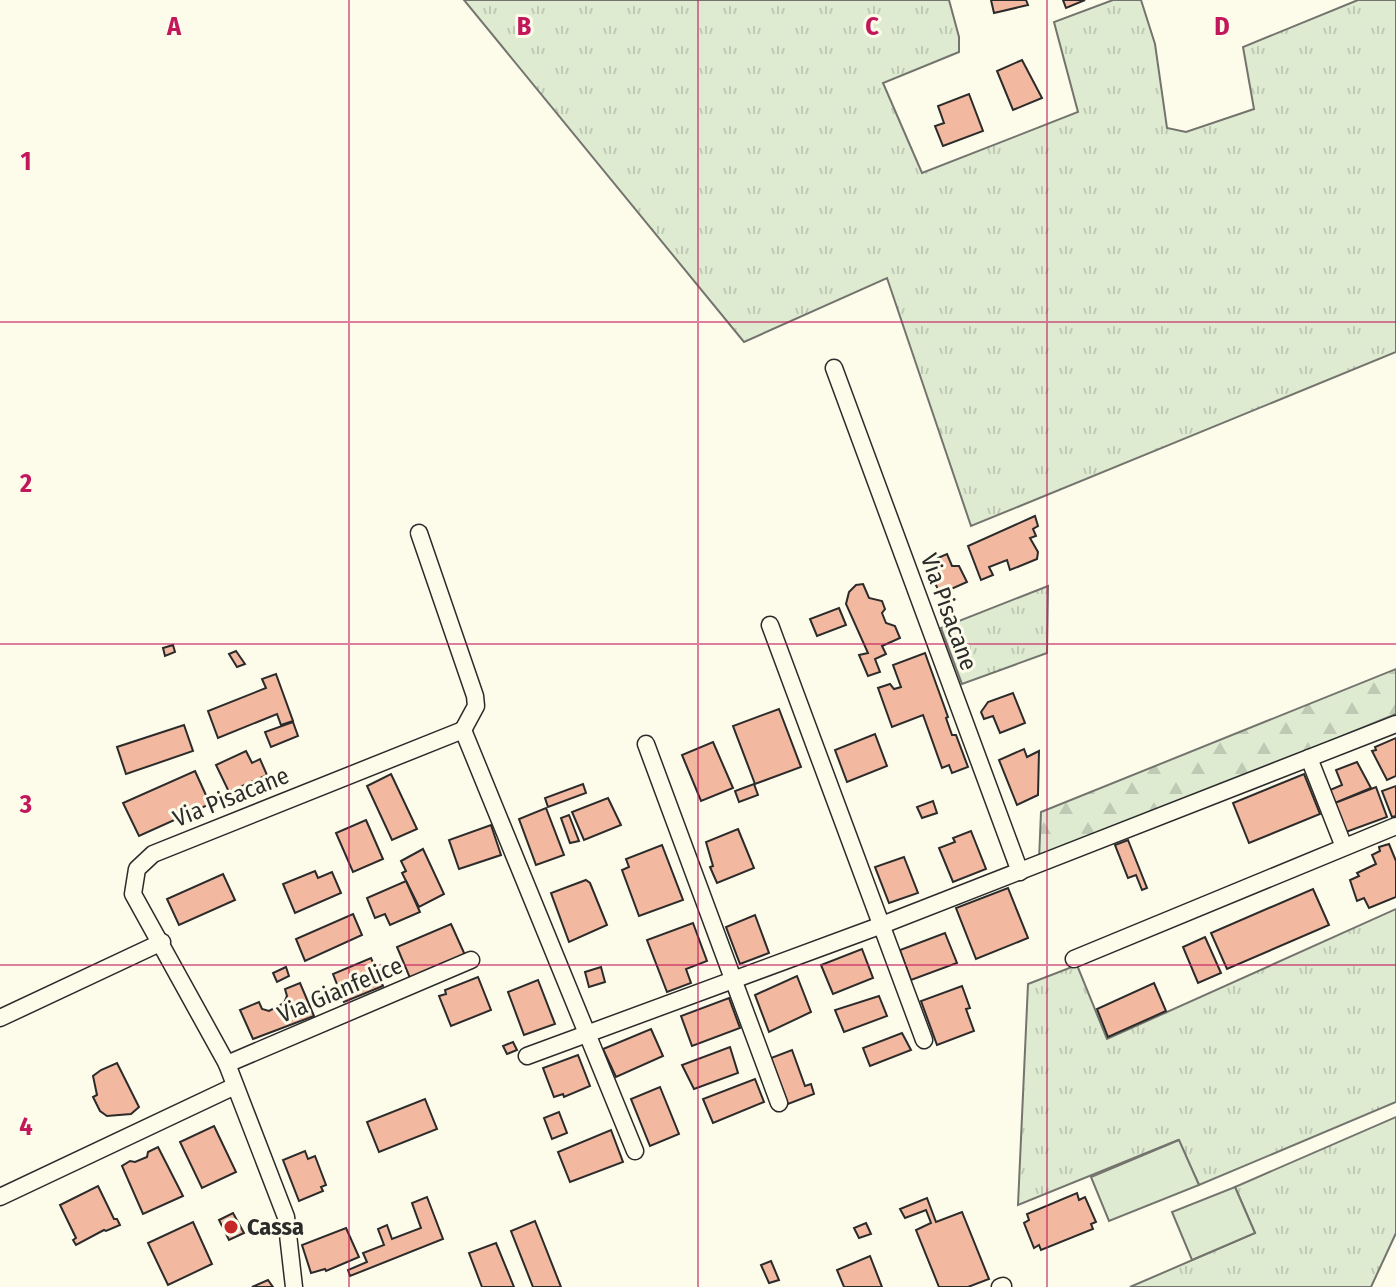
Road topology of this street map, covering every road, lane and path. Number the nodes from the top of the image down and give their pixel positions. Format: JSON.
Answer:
{"nodes":[{"id":1,"x":834,"y":368,"type":"dead end"},
{"id":2,"x":419,"y":533,"type":"dead end"},
{"id":3,"x":770,"y":625,"type":"dead end"},
{"id":4,"x":1396,"y":724,"type":"edge"},
{"id":5,"x":463,"y":730,"type":"junction"},
{"id":6,"x":646,"y":744,"type":"dead end"},
{"id":7,"x":1309,"y":758,"type":"junction"},
{"id":8,"x":1396,"y":826,"type":"edge"},
{"id":9,"x":1344,"y":847,"type":"junction"},
{"id":10,"x":1020,"y":872,"type":"junction"},
{"id":11,"x":882,"y":925,"type":"junction"},
{"id":12,"x":162,"y":942,"type":"junction"},
{"id":13,"x":1074,"y":959,"type":"dead end"},
{"id":14,"x":471,"y":960,"type":"dead end"},
{"id":15,"x":734,"y":980,"type":"junction"},
{"id":16,"x":0,"y":1018,"type":"edge"},
{"id":17,"x":586,"y":1035,"type":"junction"},
{"id":18,"x":924,"y":1040,"type":"dead end"},
{"id":19,"x":527,"y":1056,"type":"dead end"},
{"id":20,"x":227,"y":1064,"type":"junction"},
{"id":21,"x":235,"y":1086,"type":"junction"},
{"id":22,"x":779,"y":1103,"type":"dead end"},
{"id":23,"x":635,"y":1151,"type":"dead end"},
{"id":24,"x":0,"y":1197,"type":"edge"},
{"id":25,"x":294,"y":1287,"type":"edge"}],
"edges":[{"from":1,"to":10,"type":"street","name":"Via Pisacane"},
{"from":2,"to":5,"type":"street"},
{"from":3,"to":11,"type":"street"},
{"from":4,"to":7,"type":"street"},
{"from":5,"to":12,"type":"street","name":"Via Pisacane"},
{"from":5,"to":17,"type":"street"},
{"from":6,"to":15,"type":"street"},
{"from":7,"to":9,"type":"street"},
{"from":7,"to":10,"type":"street"},
{"from":8,"to":9,"type":"street"},
{"from":9,"to":13,"type":"street"},
{"from":10,"to":11,"type":"street"},
{"from":11,"to":15,"type":"street"},
{"from":11,"to":18,"type":"street"},
{"from":12,"to":16,"type":"street"},
{"from":12,"to":20,"type":"street","name":"Via Pisacane"},
{"from":14,"to":20,"type":"street","name":"Via Gianfelice"},
{"from":15,"to":17,"type":"street"},
{"from":15,"to":22,"type":"street"},
{"from":17,"to":19,"type":"street"},
{"from":17,"to":23,"type":"street"},
{"from":20,"to":21,"type":"street","name":"Via Pisacane"},
{"from":21,"to":24,"type":"street"},
{"from":21,"to":25,"type":"street","name":"Via Pisacane"}]}
